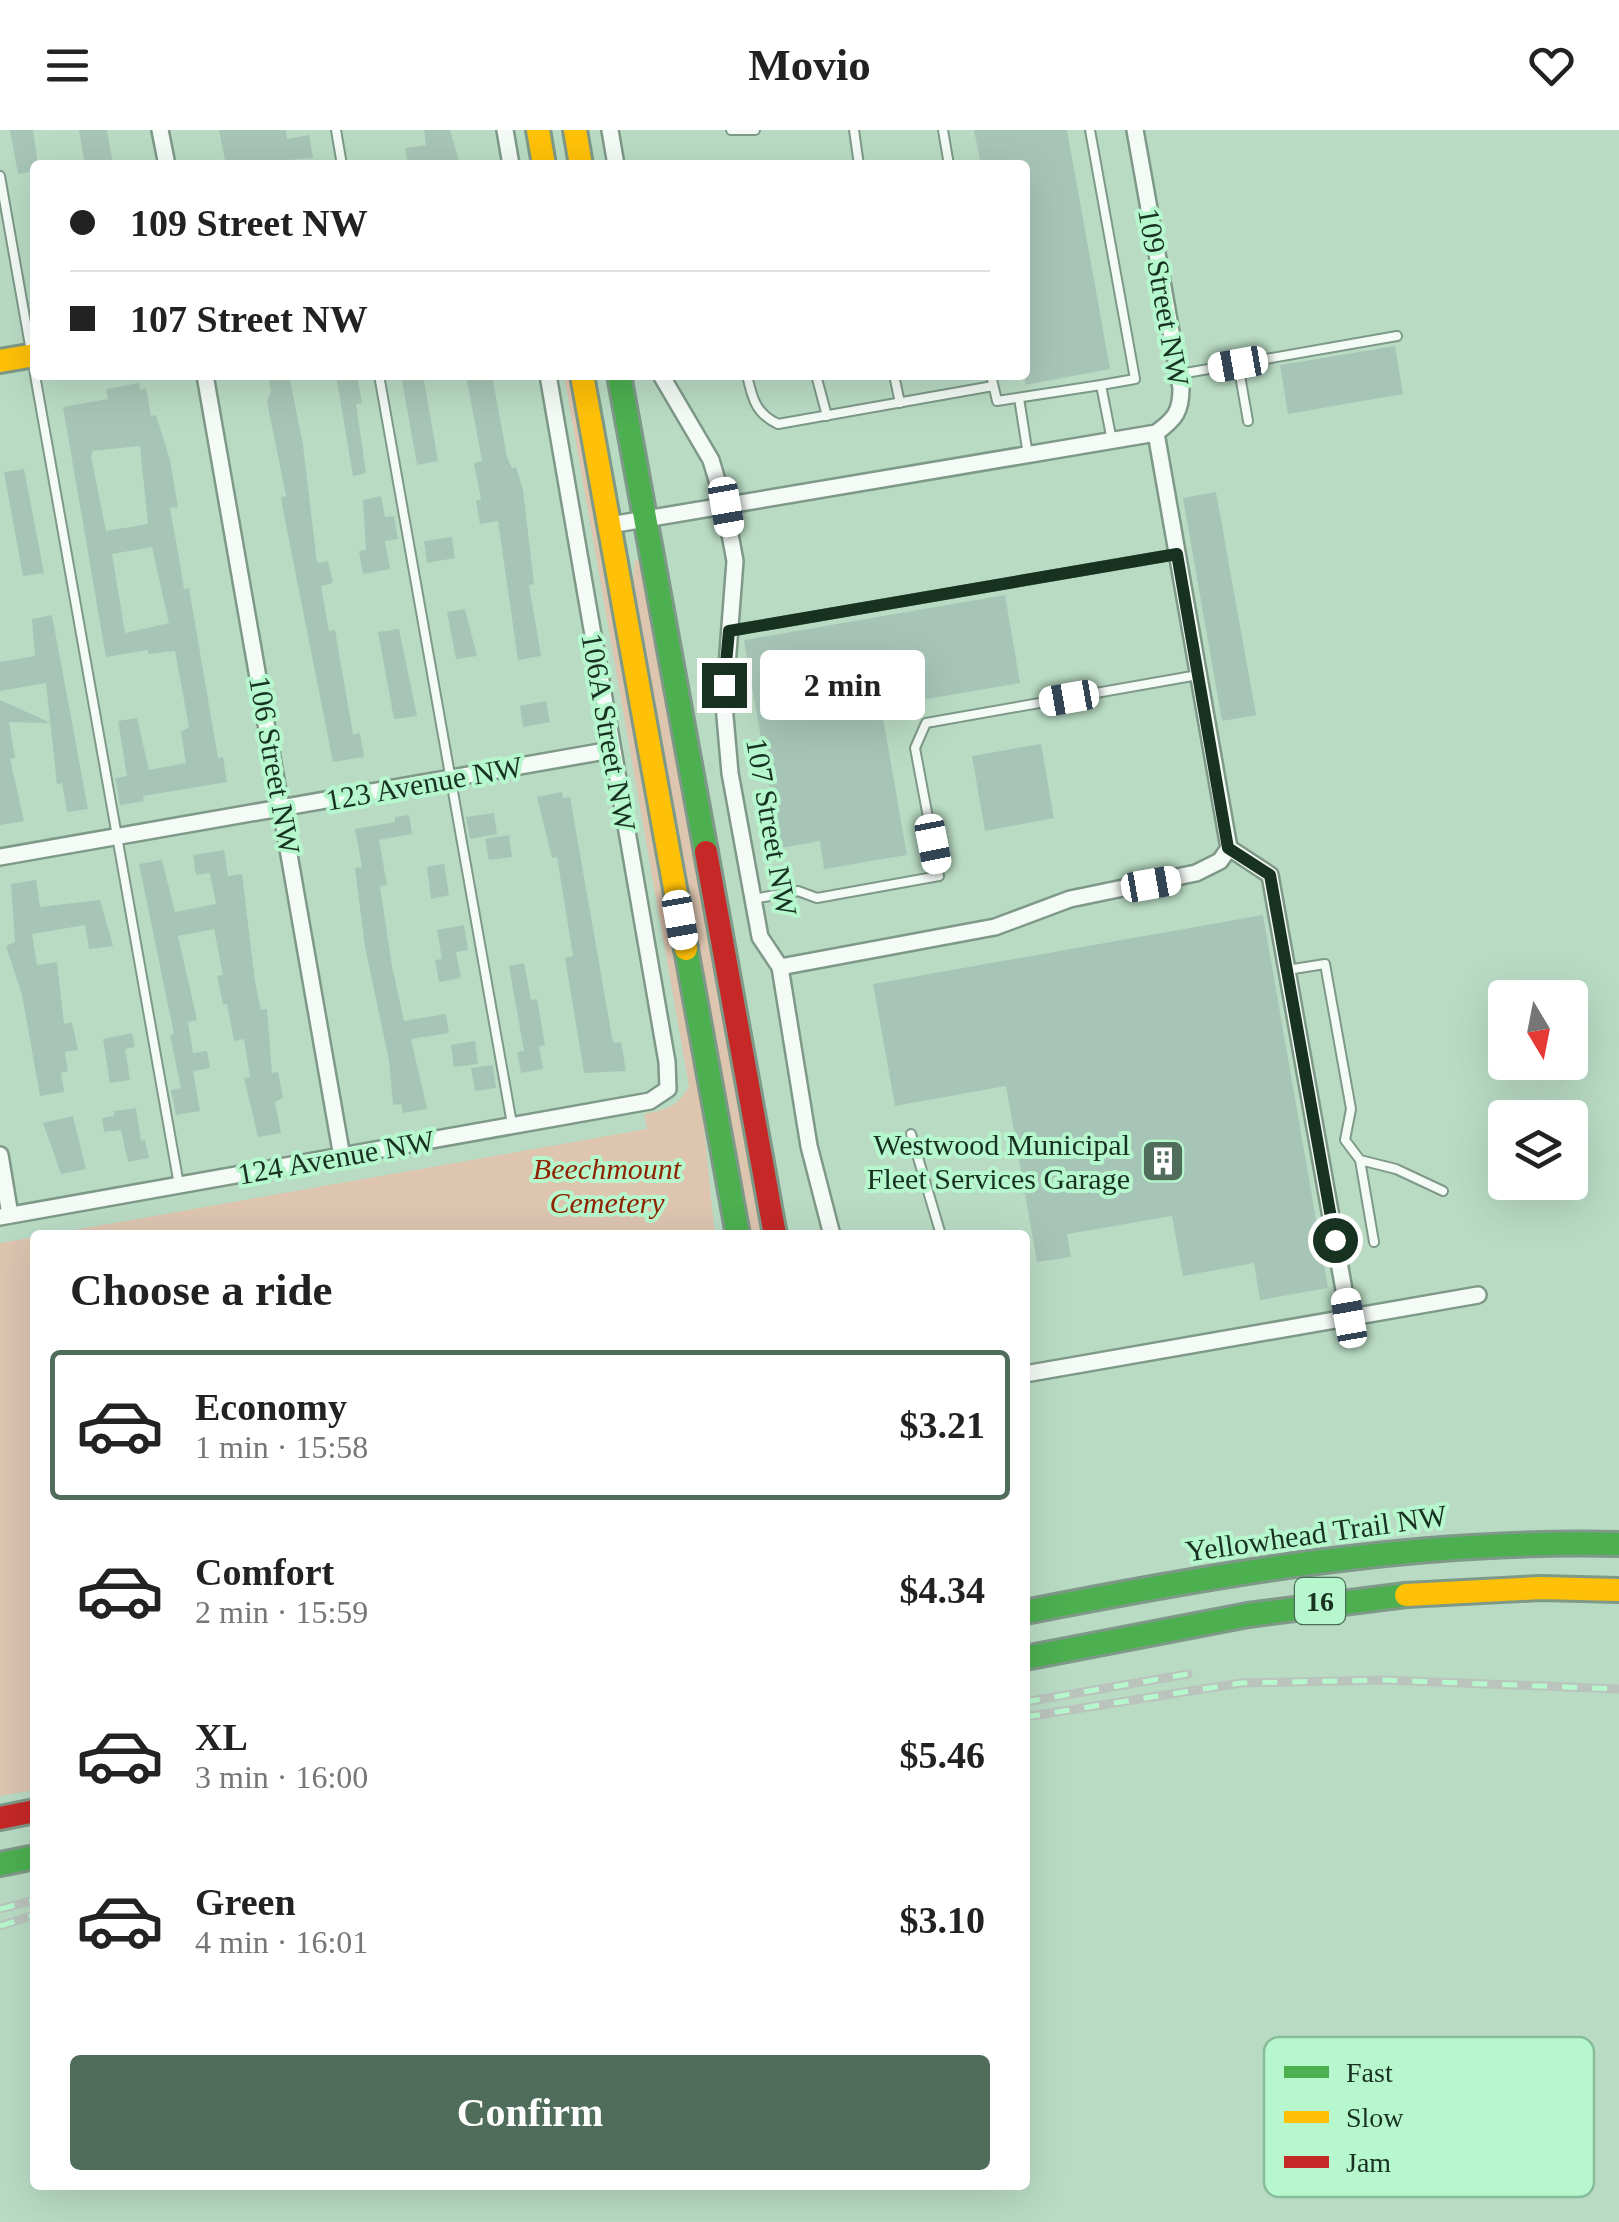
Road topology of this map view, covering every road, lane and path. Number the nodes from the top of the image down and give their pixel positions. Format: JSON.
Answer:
{"nodes":[{"id":1,"x":160,"y":130,"type":"edge"},
{"id":2,"x":336,"y":130,"type":"edge"},
{"id":3,"x":505,"y":130,"type":"edge"},
{"id":4,"x":538,"y":130,"type":"edge"},
{"id":5,"x":574,"y":130,"type":"edge"},
{"id":6,"x":610,"y":130,"type":"edge"},
{"id":7,"x":731,"y":130,"type":"edge"},
{"id":8,"x":755,"y":130,"type":"edge"},
{"id":9,"x":854,"y":130,"type":"edge"},
{"id":10,"x":943,"y":130,"type":"edge"},
{"id":11,"x":1090,"y":130,"type":"edge"},
{"id":12,"x":1135,"y":130,"type":"edge"},
{"id":13,"x":165,"y":160,"type":"edge"},
{"id":14,"x":341,"y":160,"type":"edge"},
{"id":15,"x":510,"y":160,"type":"edge"},
{"id":16,"x":543,"y":160,"type":"edge"},
{"id":17,"x":580,"y":160,"type":"edge"},
{"id":18,"x":615,"y":160,"type":"edge"},
{"id":19,"x":858,"y":160,"type":"edge"},
{"id":20,"x":948,"y":160,"type":"edge"},
{"id":21,"x":0,"y":176,"type":"edge"},
{"id":22,"x":1397,"y":336,"type":"dead end"},
{"id":23,"x":30,"y":343,"type":"edge"},
{"id":24,"x":0,"y":360,"type":"edge"},
{"id":25,"x":30,"y":364,"type":"edge"},
{"id":26,"x":1238,"y":364,"type":"junction"},
{"id":27,"x":1179,"y":374,"type":"junction"},
{"id":28,"x":37,"y":380,"type":"edge"},
{"id":29,"x":205,"y":380,"type":"edge"},
{"id":30,"x":381,"y":380,"type":"edge"},
{"id":31,"x":549,"y":380,"type":"edge"},
{"id":32,"x":583,"y":380,"type":"edge"},
{"id":33,"x":619,"y":380,"type":"edge"},
{"id":34,"x":665,"y":380,"type":"edge"},
{"id":35,"x":748,"y":380,"type":"edge"},
{"id":36,"x":817,"y":380,"type":"edge"},
{"id":37,"x":895,"y":380,"type":"edge"},
{"id":38,"x":992,"y":380,"type":"edge"},
{"id":39,"x":1102,"y":385,"type":"junction"},
{"id":40,"x":994,"y":386,"type":"junction"},
{"id":41,"x":1019,"y":398,"type":"junction"},
{"id":42,"x":900,"y":403,"type":"junction"},
{"id":43,"x":827,"y":416,"type":"junction"},
{"id":44,"x":1248,"y":422,"type":"dead end"},
{"id":45,"x":1156,"y":433,"type":"junction"},
{"id":46,"x":1112,"y":441,"type":"junction"},
{"id":47,"x":1028,"y":455,"type":"junction"},
{"id":48,"x":726,"y":507,"type":"junction"},
{"id":49,"x":644,"y":520,"type":"junction"},
{"id":50,"x":610,"y":525,"type":"junction"},
{"id":51,"x":1177,"y":554,"type":"junction"},
{"id":52,"x":729,"y":631,"type":"junction"},
{"id":53,"x":1198,"y":676,"type":"junction"},
{"id":54,"x":611,"y":750,"type":"junction"},
{"id":55,"x":451,"y":778,"type":"junction"},
{"id":56,"x":283,"y":808,"type":"junction"},
{"id":57,"x":117,"y":837,"type":"junction"},
{"id":58,"x":1228,"y":848,"type":"junction"},
{"id":59,"x":0,"y":858,"type":"edge"},
{"id":60,"x":753,"y":899,"type":"junction"},
{"id":61,"x":780,"y":966,"type":"junction"},
{"id":62,"x":1287,"y":970,"type":"junction"},
{"id":63,"x":668,"y":1089,"type":"joint"},
{"id":64,"x":512,"y":1126,"type":"junction"},
{"id":65,"x":910,"y":1134,"type":"dead end"},
{"id":66,"x":0,"y":1155,"type":"edge"},
{"id":67,"x":342,"y":1156,"type":"junction"},
{"id":68,"x":1360,"y":1160,"type":"junction"},
{"id":69,"x":178,"y":1185,"type":"junction"},
{"id":70,"x":1442,"y":1191,"type":"dead end"},
{"id":71,"x":5,"y":1216,"type":"edge"},
{"id":72,"x":737,"y":1230,"type":"edge"},
{"id":73,"x":774,"y":1230,"type":"edge"},
{"id":74,"x":831,"y":1230,"type":"edge"},
{"id":75,"x":939,"y":1230,"type":"edge"},
{"id":76,"x":1374,"y":1242,"type":"dead end"},
{"id":77,"x":1478,"y":1296,"type":"dead end"},
{"id":78,"x":1349,"y":1318,"type":"junction"},
{"id":79,"x":1030,"y":1373,"type":"edge"},
{"id":80,"x":1619,"y":1544,"type":"edge"},
{"id":81,"x":1619,"y":1590,"type":"edge"},
{"id":82,"x":1106,"y":1596,"type":"junction"},
{"id":83,"x":1030,"y":1598,"type":"edge"},
{"id":84,"x":1030,"y":1611,"type":"edge"},
{"id":85,"x":1030,"y":1657,"type":"edge"},
{"id":86,"x":30,"y":1812,"type":"edge"},
{"id":87,"x":0,"y":1818,"type":"edge"},
{"id":88,"x":30,"y":1858,"type":"edge"},
{"id":89,"x":0,"y":1864,"type":"edge"}],
"edges":[{"from":1,"to":13,"type":"street"},
{"from":2,"to":14,"type":"lane"},
{"from":3,"to":15,"type":"street"},
{"from":4,"to":16,"type":"main road"},
{"from":5,"to":17,"type":"main road"},
{"from":6,"to":18,"type":"street"},
{"from":7,"to":8,"type":"lane"},
{"from":9,"to":19,"type":"lane"},
{"from":10,"to":20,"type":"lane"},
{"from":11,"to":39,"type":"lane"},
{"from":12,"to":27,"type":"street","name":"109 Street NW"},
{"from":21,"to":23,"type":"lane"},
{"from":22,"to":26,"type":"lane"},
{"from":24,"to":25,"type":"main road"},
{"from":26,"to":27,"type":"lane"},
{"from":26,"to":44,"type":"lane"},
{"from":27,"to":45,"type":"street","name":"109 Street NW"},
{"from":28,"to":57,"type":"lane"},
{"from":29,"to":56,"type":"street","name":"106 Street NW"},
{"from":30,"to":55,"type":"lane"},
{"from":31,"to":54,"type":"street","name":"106A Street NW"},
{"from":32,"to":50,"type":"main road"},
{"from":33,"to":49,"type":"main road"},
{"from":34,"to":48,"type":"street","name":"107 Street NW"},
{"from":35,"to":43,"type":"lane"},
{"from":36,"to":43,"type":"lane"},
{"from":37,"to":42,"type":"lane"},
{"from":38,"to":40,"type":"lane"},
{"from":39,"to":41,"type":"lane"},
{"from":39,"to":46,"type":"lane"},
{"from":40,"to":41,"type":"lane"},
{"from":40,"to":42,"type":"lane"},
{"from":41,"to":47,"type":"lane"},
{"from":42,"to":43,"type":"lane"},
{"from":45,"to":46,"type":"street"},
{"from":45,"to":51,"type":"street","name":"109 Street NW"},
{"from":46,"to":47,"type":"street"},
{"from":47,"to":48,"type":"street"},
{"from":48,"to":49,"type":"street"},
{"from":48,"to":52,"type":"street","name":"107 Street NW"},
{"from":49,"to":50,"type":"street"},
{"from":49,"to":73,"type":"main road"},
{"from":50,"to":72,"type":"main road"},
{"from":51,"to":52,"type":"lane"},
{"from":51,"to":53,"type":"street","name":"109 Street NW"},
{"from":52,"to":60,"type":"street","name":"107 Street NW"},
{"from":53,"to":58,"type":"street","name":"109 Street NW"},
{"from":53,"to":60,"type":"lane"},
{"from":54,"to":55,"type":"street","name":"123 Avenue NW"},
{"from":54,"to":63,"type":"street","name":"106A Street NW"},
{"from":55,"to":56,"type":"street","name":"123 Avenue NW"},
{"from":55,"to":64,"type":"lane"},
{"from":56,"to":57,"type":"street","name":"123 Avenue NW"},
{"from":56,"to":67,"type":"street","name":"106 Street NW"},
{"from":57,"to":59,"type":"street","name":"123 Avenue NW"},
{"from":57,"to":69,"type":"lane"},
{"from":58,"to":61,"type":"street"},
{"from":58,"to":62,"type":"street"},
{"from":60,"to":61,"type":"street","name":"107 Street NW"},
{"from":61,"to":74,"type":"street","name":"107 Street NW"},
{"from":62,"to":68,"type":"lane"},
{"from":62,"to":78,"type":"street"},
{"from":63,"to":64,"type":"street","name":"124 Avenue NW"},
{"from":64,"to":67,"type":"street","name":"124 Avenue NW"},
{"from":65,"to":75,"type":"lane"},
{"from":66,"to":71,"type":"street"},
{"from":67,"to":69,"type":"street","name":"124 Avenue NW"},
{"from":68,"to":70,"type":"lane"},
{"from":68,"to":76,"type":"lane"},
{"from":69,"to":71,"type":"street","name":"124 Avenue NW"},
{"from":77,"to":78,"type":"street"},
{"from":78,"to":79,"type":"street"},
{"from":80,"to":82,"type":"main road","name":"Yellowhead Trail NW","number":"16"},
{"from":81,"to":85,"type":"main road","number":"16"},
{"from":82,"to":83,"type":"main road"},
{"from":82,"to":84,"type":"main road","name":"Yellowhead Trail NW","number":"16"},
{"from":86,"to":87,"type":"main road"},
{"from":88,"to":89,"type":"main road"}]}
